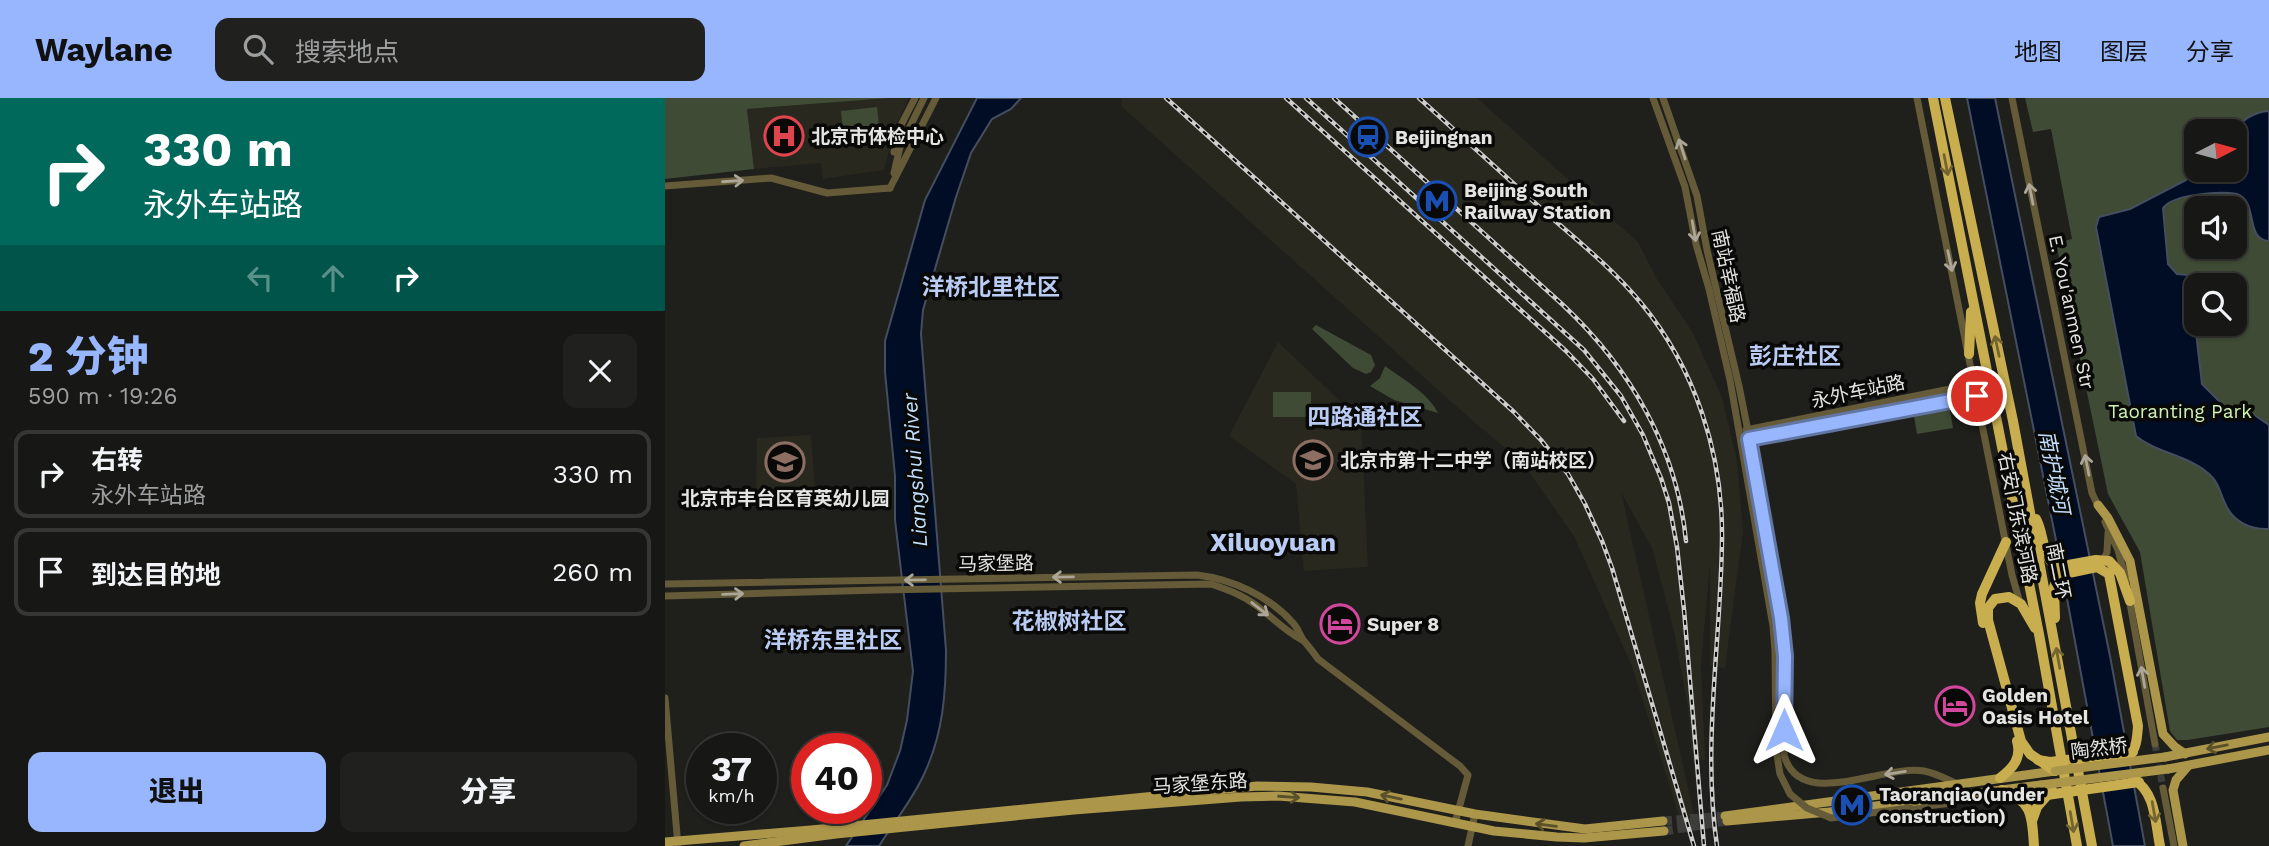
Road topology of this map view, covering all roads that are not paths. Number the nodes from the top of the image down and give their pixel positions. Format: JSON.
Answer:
{"nodes":[{"id":1,"x":915,"y":98,"type":"edge"},
{"id":2,"x":924,"y":98,"type":"edge"},
{"id":3,"x":936,"y":98,"type":"edge"},
{"id":4,"x":1653,"y":98,"type":"edge"},
{"id":5,"x":1663,"y":98,"type":"edge"},
{"id":6,"x":1917,"y":98,"type":"edge"},
{"id":7,"x":1933,"y":98,"type":"edge"},
{"id":8,"x":1945,"y":98,"type":"edge"},
{"id":9,"x":2012,"y":98,"type":"edge"},
{"id":10,"x":665,"y":186,"type":"edge"},
{"id":11,"x":890,"y":188,"type":"junction"},
{"id":12,"x":1971,"y":294,"type":"junction"},
{"id":13,"x":1969,"y":354,"type":"junction"},
{"id":14,"x":1975,"y":384,"type":"junction"},
{"id":15,"x":1977,"y":396,"type":"junction"},
{"id":16,"x":1743,"y":430,"type":"junction"},
{"id":17,"x":1745,"y":440,"type":"junction"},
{"id":18,"x":2098,"y":505,"type":"junction"},
{"id":19,"x":2029,"y":508,"type":"junction"},
{"id":20,"x":2109,"y":529,"type":"junction"},
{"id":21,"x":2006,"y":542,"type":"junction"},
{"id":22,"x":2099,"y":562,"type":"junction"},
{"id":23,"x":2058,"y":571,"type":"junction"},
{"id":24,"x":665,"y":584,"type":"edge"},
{"id":25,"x":665,"y":596,"type":"edge"},
{"id":26,"x":2130,"y":601,"type":"junction"},
{"id":27,"x":2021,"y":604,"type":"junction"},
{"id":28,"x":2052,"y":630,"type":"junction"},
{"id":29,"x":2039,"y":634,"type":"junction"},
{"id":30,"x":1304,"y":640,"type":"junction"},
{"id":31,"x":665,"y":698,"type":"edge"},
{"id":32,"x":2269,"y":737,"type":"edge"},
{"id":33,"x":2155,"y":744,"type":"tunnel mouth"},
{"id":34,"x":2269,"y":750,"type":"edge"},
{"id":35,"x":2133,"y":752,"type":"junction"},
{"id":36,"x":2185,"y":754,"type":"junction"},
{"id":37,"x":2038,"y":760,"type":"junction"},
{"id":38,"x":2116,"y":763,"type":"junction"},
{"id":39,"x":2188,"y":766,"type":"junction"},
{"id":40,"x":2055,"y":771,"type":"junction"},
{"id":41,"x":2127,"y":775,"type":"junction"},
{"id":42,"x":2000,"y":778,"type":"junction"},
{"id":43,"x":2139,"y":782,"type":"junction"},
{"id":44,"x":2057,"y":783,"type":"junction"},
{"id":45,"x":1960,"y":785,"type":"junction"},
{"id":46,"x":2163,"y":788,"type":"tunnel mouth"},
{"id":47,"x":2003,"y":790,"type":"junction"},
{"id":48,"x":1980,"y":792,"type":"junction"},
{"id":49,"x":2047,"y":795,"type":"junction"},
{"id":50,"x":1458,"y":811,"type":"junction"},
{"id":51,"x":1475,"y":814,"type":"junction"},
{"id":52,"x":2032,"y":821,"type":"junction"},
{"id":53,"x":930,"y":822,"type":"junction"},
{"id":54,"x":1455,"y":823,"type":"junction"},
{"id":55,"x":1473,"y":827,"type":"junction"},
{"id":56,"x":665,"y":842,"type":"edge"},
{"id":57,"x":678,"y":843,"type":"edge"},
{"id":58,"x":744,"y":846,"type":"edge"},
{"id":59,"x":1468,"y":846,"type":"edge"},
{"id":60,"x":2034,"y":846,"type":"edge"},
{"id":61,"x":2077,"y":846,"type":"edge"},
{"id":62,"x":2092,"y":846,"type":"edge"},
{"id":63,"x":2160,"y":846,"type":"edge"},
{"id":64,"x":2174,"y":846,"type":"edge"},
{"id":65,"x":2183,"y":846,"type":"edge"}],
"edges":[{"from":1,"to":11,"type":"street"},
{"from":2,"to":11,"type":"street"},
{"from":3,"to":11,"type":"street"},
{"from":4,"to":16,"type":"street","one_way":true},
{"from":16,"to":5,"type":"street","name":"南站幸福路","one_way":true},
{"from":6,"to":13,"type":"street","name":"右安门东滨河路","one_way":true},
{"from":7,"to":12,"type":"highway","name":"南二环","one_way":true},
{"from":19,"to":8,"type":"highway","name":"南二环","one_way":true},
{"from":18,"to":9,"type":"street","name":"E. You'anmen Str","one_way":true},
{"from":10,"to":11,"type":"street","one_way":true},
{"from":12,"to":13,"type":"highway"},
{"from":12,"to":29,"type":"highway","name":"南二环"},
{"from":13,"to":14,"type":"street","name":"右安门东滨河路"},
{"from":14,"to":15,"type":"street","name":"右安门东滨河路"},
{"from":14,"to":16,"type":"street","name":"永外车站路"},
{"from":15,"to":17,"type":"street","name":"永外车站路"},
{"from":15,"to":21,"type":"street","name":"右安门东滨河路"},
{"from":16,"to":17,"type":"street","name":"南站幸福路"},
{"from":45,"to":17,"type":"street","name":"南站幸福路","one_way":true},
{"from":17,"to":48,"type":"street","bridge":true},
{"from":18,"to":20,"type":"street","name":"E. You'anmen Str"},
{"from":18,"to":36,"type":"main road"},
{"from":19,"to":23,"type":"highway"},
{"from":19,"to":28,"type":"highway","name":"南二环"},
{"from":20,"to":22,"type":"street"},
{"from":20,"to":26,"type":"street","name":"E. You'anmen Str"},
{"from":21,"to":27,"type":"street","name":"右安门东滨河路"},
{"from":21,"to":42,"type":"highway"},
{"from":22,"to":23,"type":"highway"},
{"from":22,"to":26,"type":"highway"},
{"from":22,"to":35,"type":"highway"},
{"from":23,"to":28,"type":"highway"},
{"from":30,"to":24,"type":"street","name":"马家堡路","one_way":true},
{"from":25,"to":30,"type":"street","name":"马家堡路","one_way":true},
{"from":33,"to":26,"type":"street","name":"E. You'anmen Str","one_way":true},
{"from":27,"to":29,"type":"highway"},
{"from":27,"to":37,"type":"highway"},
{"from":62,"to":28,"type":"highway","name":"南二环","one_way":true},
{"from":29,"to":61,"type":"highway","name":"南二环","one_way":true},
{"from":30,"to":50,"type":"street","name":"马家堡路"},
{"from":31,"to":57,"type":"street"},
{"from":32,"to":36,"type":"main road","name":"陶然桥","one_way":true},
{"from":34,"to":39,"type":"main road","name":"陶然桥"},
{"from":35,"to":37,"type":"highway","bridge":true},
{"from":35,"to":38,"type":"highway","bridge":true},
{"from":36,"to":38,"type":"main road","name":"陶然桥","bridge":true},
{"from":37,"to":40,"type":"highway","bridge":true},
{"from":38,"to":40,"type":"main road","name":"陶然桥","bridge":true},
{"from":39,"to":41,"type":"main road","name":"陶然桥","bridge":true},
{"from":39,"to":65,"type":"main road"},
{"from":40,"to":42,"type":"main road","name":"陶然桥"},
{"from":41,"to":43,"type":"highway","bridge":true},
{"from":41,"to":44,"type":"main road","name":"陶然桥","bridge":true},
{"from":42,"to":45,"type":"main road"},
{"from":43,"to":49,"type":"highway","bridge":true},
{"from":43,"to":63,"type":"highway","one_way":true},
{"from":44,"to":47,"type":"main road","name":"陶然桥","bridge":true},
{"from":44,"to":49,"type":"highway","bridge":true},
{"from":45,"to":48,"type":"main road"},
{"from":46,"to":64,"type":"street"},
{"from":47,"to":48,"type":"main road"},
{"from":47,"to":52,"type":"highway"},
{"from":49,"to":52,"type":"highway"},
{"from":50,"to":51,"type":"main road"},
{"from":50,"to":53,"type":"main road","one_way":true},
{"from":50,"to":54,"type":"street"},
{"from":51,"to":55,"type":"street"},
{"from":55,"to":51,"type":"main road","name":"马家堡东路","one_way":true},
{"from":52,"to":60,"type":"highway"},
{"from":53,"to":54,"type":"main road","name":"马家堡东路","one_way":true},
{"from":53,"to":57,"type":"main road"},
{"from":53,"to":58,"type":"main road"},
{"from":54,"to":55,"type":"main road","name":"马家堡东路"},
{"from":55,"to":59,"type":"street"},
{"from":56,"to":57,"type":"main road"}]}
